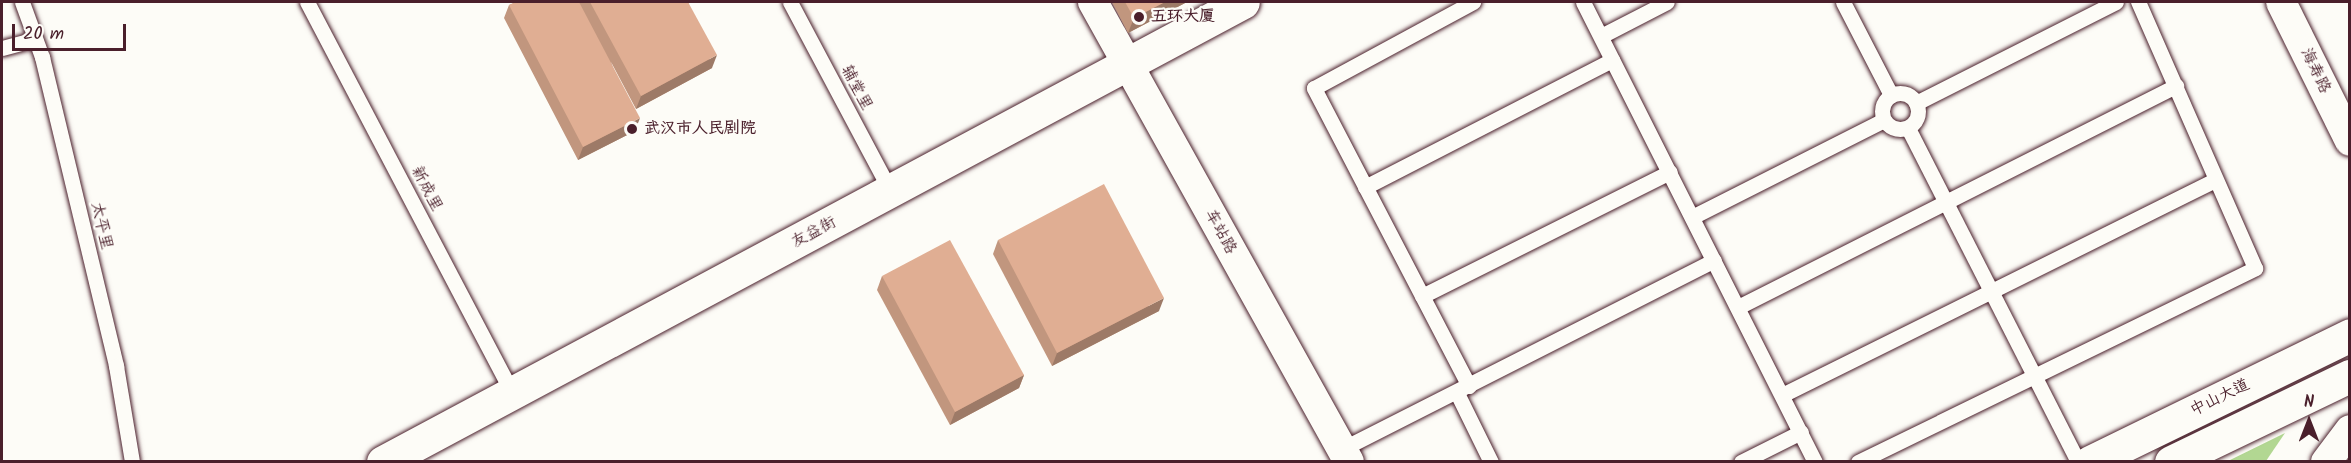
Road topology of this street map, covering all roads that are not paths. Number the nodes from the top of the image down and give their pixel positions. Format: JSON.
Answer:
{"nodes":[{"id":1,"x":22,"y":2,"type":"edge"},
{"id":2,"x":307,"y":2,"type":"edge"},
{"id":3,"x":790,"y":2,"type":"edge"},
{"id":4,"x":1093,"y":2,"type":"edge"},
{"id":5,"x":1243,"y":2,"type":"edge"},
{"id":6,"x":1473,"y":2,"type":"edge"},
{"id":7,"x":1583,"y":2,"type":"edge"},
{"id":8,"x":1667,"y":2,"type":"edge"},
{"id":9,"x":1843,"y":2,"type":"edge"},
{"id":10,"x":2116,"y":2,"type":"edge"},
{"id":11,"x":2138,"y":2,"type":"edge"},
{"id":12,"x":2281,"y":2,"type":"edge"},
{"id":13,"x":1601,"y":36,"type":"junction"},
{"id":14,"x":35,"y":39,"type":"junction"},
{"id":15,"x":2,"y":48,"type":"edge"},
{"id":16,"x":1612,"y":60,"type":"junction"},
{"id":17,"x":1126,"y":65,"type":"junction"},
{"id":18,"x":2176,"y":86,"type":"junction"},
{"id":19,"x":1891,"y":95,"type":"junction"},
{"id":20,"x":1916,"y":103,"type":"junction"},
{"id":21,"x":1884,"y":120,"type":"junction"},
{"id":22,"x":1908,"y":128,"type":"junction"},
{"id":23,"x":2349,"y":141,"type":"edge"},
{"id":24,"x":1670,"y":172,"type":"junction"},
{"id":25,"x":2216,"y":180,"type":"junction"},
{"id":26,"x":1365,"y":187,"type":"junction"},
{"id":27,"x":891,"y":192,"type":"junction"},
{"id":28,"x":1946,"y":203,"type":"junction"},
{"id":29,"x":1692,"y":217,"type":"junction"},
{"id":30,"x":1714,"y":260,"type":"junction"},
{"id":31,"x":1990,"y":290,"type":"junction"},
{"id":32,"x":1422,"y":296,"type":"junction"},
{"id":33,"x":1738,"y":307,"type":"junction"},
{"id":34,"x":2349,"y":335,"type":"edge"},
{"id":35,"x":2034,"y":376,"type":"junction"},
{"id":36,"x":2349,"y":376,"type":"edge"},
{"id":37,"x":1463,"y":390,"type":"junction"},
{"id":38,"x":512,"y":393,"type":"junction"},
{"id":39,"x":1782,"y":395,"type":"junction"},
{"id":40,"x":2349,"y":430,"type":"edge"},
{"id":41,"x":1801,"y":432,"type":"junction"},
{"id":42,"x":1346,"y":455,"type":"edge"},
{"id":43,"x":132,"y":462,"type":"edge"},
{"id":44,"x":383,"y":462,"type":"edge"},
{"id":45,"x":1491,"y":462,"type":"edge"},
{"id":46,"x":1741,"y":462,"type":"edge"},
{"id":47,"x":1815,"y":462,"type":"edge"},
{"id":48,"x":1858,"y":462,"type":"edge"},
{"id":49,"x":2078,"y":462,"type":"edge"},
{"id":50,"x":2090,"y":462,"type":"edge"},
{"id":51,"x":2171,"y":462,"type":"edge"},
{"id":52,"x":2326,"y":462,"type":"edge"}],
"edges":[{"from":1,"to":14,"type":"lane","name":"太平里"},
{"from":2,"to":38,"type":"lane","name":"新成里"},
{"from":3,"to":27,"type":"lane","name":"辅堂里"},
{"from":4,"to":17,"type":"street","name":"车站路"},
{"from":5,"to":17,"type":"street","name":"友益街"},
{"from":6,"to":26,"type":"lane"},
{"from":7,"to":13,"type":"lane"},
{"from":8,"to":13,"type":"lane"},
{"from":9,"to":19,"type":"lane"},
{"from":10,"to":20,"type":"lane"},
{"from":11,"to":18,"type":"lane"},
{"from":12,"to":23,"type":"street","name":"海寿路"},
{"from":13,"to":16,"type":"lane"},
{"from":14,"to":15,"type":"lane"},
{"from":14,"to":43,"type":"lane","name":"太平里"},
{"from":16,"to":24,"type":"lane"},
{"from":16,"to":26,"type":"lane"},
{"from":17,"to":27,"type":"street","name":"友益街"},
{"from":17,"to":42,"type":"street","name":"车站路"},
{"from":18,"to":25,"type":"lane"},
{"from":18,"to":28,"type":"lane"},
{"from":19,"to":20,"type":"lane"},
{"from":19,"to":21,"type":"lane"},
{"from":20,"to":22,"type":"lane"},
{"from":21,"to":22,"type":"lane"},
{"from":21,"to":29,"type":"lane"},
{"from":22,"to":28,"type":"lane"},
{"from":24,"to":29,"type":"lane"},
{"from":24,"to":32,"type":"lane"},
{"from":25,"to":31,"type":"lane"},
{"from":25,"to":35,"type":"lane"},
{"from":26,"to":32,"type":"lane"},
{"from":27,"to":38,"type":"street","name":"友益街"},
{"from":28,"to":31,"type":"lane"},
{"from":28,"to":33,"type":"lane"},
{"from":29,"to":30,"type":"lane"},
{"from":30,"to":33,"type":"lane"},
{"from":30,"to":37,"type":"lane"},
{"from":31,"to":35,"type":"lane"},
{"from":31,"to":39,"type":"lane"},
{"from":32,"to":37,"type":"lane"},
{"from":33,"to":39,"type":"lane"},
{"from":34,"to":50,"type":"street","name":"中山大道"},
{"from":35,"to":48,"type":"lane"},
{"from":35,"to":49,"type":"lane"},
{"from":36,"to":51,"type":"street"},
{"from":37,"to":42,"type":"lane"},
{"from":37,"to":45,"type":"lane"},
{"from":38,"to":44,"type":"street","name":"友益街"},
{"from":39,"to":41,"type":"lane"},
{"from":40,"to":52,"type":"street"},
{"from":41,"to":46,"type":"lane"},
{"from":41,"to":47,"type":"lane"}]}
